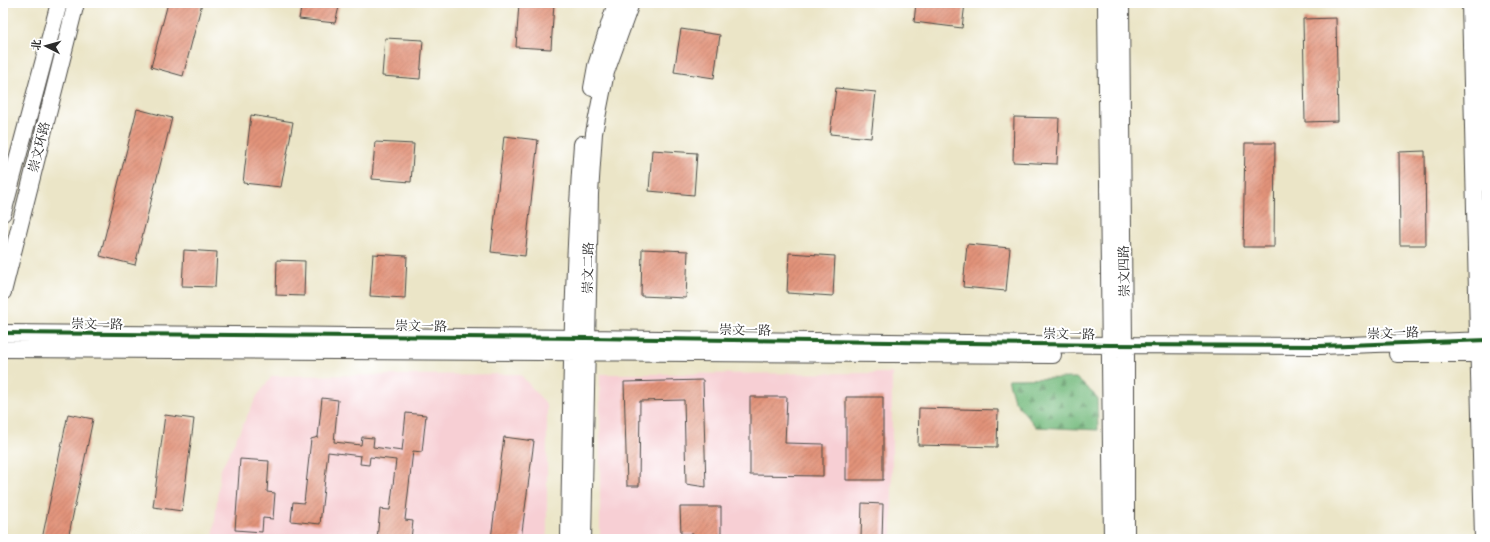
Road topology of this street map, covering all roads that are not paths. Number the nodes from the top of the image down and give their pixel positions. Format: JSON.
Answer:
{"nodes":[{"id":1,"x":59,"y":3,"type":"edge"},
{"id":2,"x":76,"y":3,"type":"edge"},
{"id":3,"x":616,"y":3,"type":"edge"},
{"id":4,"x":631,"y":3,"type":"edge"},
{"id":5,"x":1106,"y":3,"type":"edge"},
{"id":6,"x":1121,"y":3,"type":"edge"},
{"id":7,"x":1470,"y":3,"type":"edge"},
{"id":8,"x":1482,"y":3,"type":"edge"},
{"id":9,"x":1487,"y":184,"type":"edge"},
{"id":10,"x":3,"y":213,"type":"edge"},
{"id":11,"x":3,"y":292,"type":"edge"},
{"id":12,"x":3,"y":333,"type":"edge"},
{"id":13,"x":579,"y":345,"type":"junction"},
{"id":14,"x":1483,"y":347,"type":"edge"},
{"id":15,"x":3,"y":349,"type":"edge"},
{"id":16,"x":1118,"y":350,"type":"junction"},
{"id":17,"x":569,"y":539,"type":"edge"},
{"id":18,"x":583,"y":539,"type":"edge"},
{"id":19,"x":1112,"y":539,"type":"edge"},
{"id":20,"x":1126,"y":539,"type":"edge"},
{"id":21,"x":1483,"y":539,"type":"edge"}],
"edges":[{"from":1,"to":10,"type":"street","name":"崇文环路"},
{"from":2,"to":11,"type":"street","name":"崇文环路"},
{"from":3,"to":13,"type":"street","name":"崇文二路"},
{"from":4,"to":13,"type":"street","name":"崇文二路"},
{"from":5,"to":16,"type":"street","name":"崇文四路"},
{"from":6,"to":16,"type":"street","name":"崇文四路"},
{"from":7,"to":14,"type":"street"},
{"from":8,"to":9,"type":"street"},
{"from":12,"to":13,"type":"street","name":"崇文一路"},
{"from":13,"to":15,"type":"street","name":"崇文一路"},
{"from":13,"to":16,"type":"street","name":"崇文一路"},
{"from":13,"to":17,"type":"street","name":"崇文二路"},
{"from":13,"to":18,"type":"street","name":"崇文二路"},
{"from":14,"to":16,"type":"street","name":"崇文一路"},
{"from":14,"to":21,"type":"street"},
{"from":16,"to":19,"type":"street","name":"崇文四路"},
{"from":16,"to":20,"type":"street","name":"崇文四路"}]}
